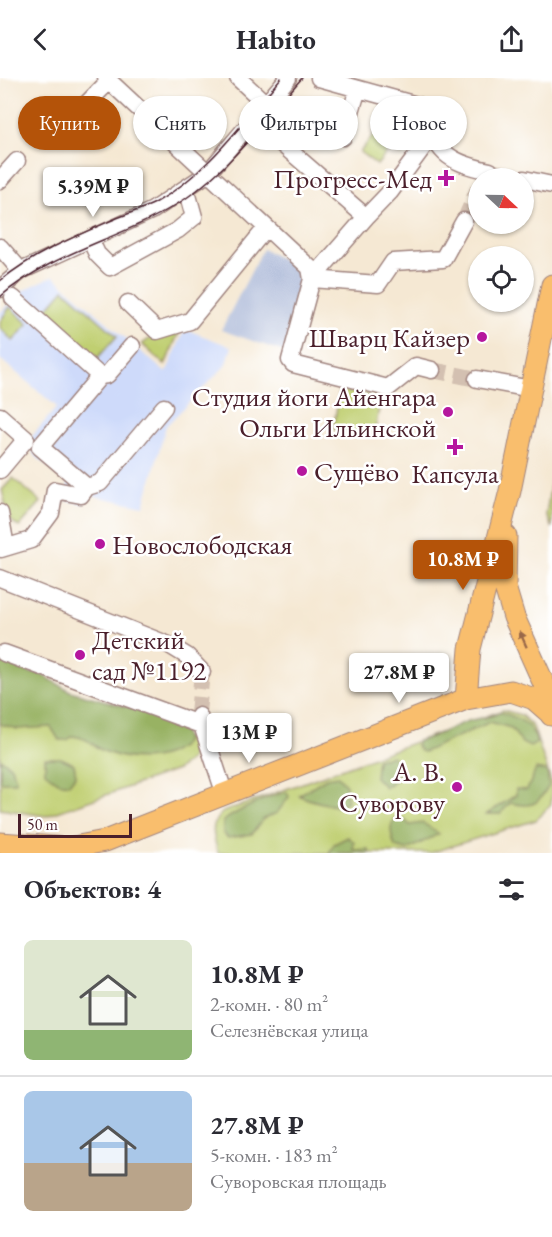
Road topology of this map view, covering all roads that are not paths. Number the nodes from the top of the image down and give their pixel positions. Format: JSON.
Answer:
{"nodes":[{"id":1,"x":238,"y":78,"type":"edge"},
{"id":2,"x":288,"y":78,"type":"edge"},
{"id":3,"x":319,"y":78,"type":"edge"},
{"id":4,"x":108,"y":79,"type":"edge"},
{"id":5,"x":358,"y":89,"type":"junction"},
{"id":6,"x":93,"y":96,"type":"edge"},
{"id":7,"x":258,"y":96,"type":"edge"},
{"id":8,"x":273,"y":96,"type":"edge"},
{"id":9,"x":356,"y":96,"type":"edge"},
{"id":10,"x":384,"y":96,"type":"edge"},
{"id":11,"x":239,"y":137,"type":"edge"},
{"id":12,"x":289,"y":150,"type":"edge"},
{"id":13,"x":421,"y":150,"type":"edge"},
{"id":14,"x":441,"y":150,"type":"edge"},
{"id":15,"x":17,"y":161,"type":"dead end"},
{"id":16,"x":472,"y":168,"type":"tunnel mouth"},
{"id":17,"x":207,"y":174,"type":"junction"},
{"id":18,"x":0,"y":180,"type":"edge"},
{"id":19,"x":534,"y":181,"type":"edge"},
{"id":20,"x":552,"y":185,"type":"edge"},
{"id":21,"x":186,"y":188,"type":"junction"},
{"id":22,"x":366,"y":217,"type":"junction"},
{"id":23,"x":464,"y":221,"type":"tunnel mouth"},
{"id":24,"x":266,"y":228,"type":"junction"},
{"id":25,"x":90,"y":239,"type":"junction"},
{"id":26,"x":0,"y":247,"type":"edge"},
{"id":27,"x":21,"y":271,"type":"junction"},
{"id":28,"x":312,"y":279,"type":"junction"},
{"id":29,"x":552,"y":285,"type":"edge"},
{"id":30,"x":6,"y":293,"type":"edge"},
{"id":31,"x":128,"y":303,"type":"dead end"},
{"id":32,"x":132,"y":346,"type":"dead end"},
{"id":33,"x":432,"y":370,"type":"tunnel mouth"},
{"id":34,"x":100,"y":376,"type":"junction"},
{"id":35,"x":477,"y":379,"type":"tunnel mouth"},
{"id":36,"x":531,"y":389,"type":"junction"},
{"id":37,"x":164,"y":407,"type":"dead end"},
{"id":38,"x":0,"y":416,"type":"edge"},
{"id":39,"x":0,"y":470,"type":"edge"},
{"id":40,"x":87,"y":487,"type":"junction"},
{"id":41,"x":510,"y":491,"type":"junction"},
{"id":42,"x":0,"y":513,"type":"edge"},
{"id":43,"x":2,"y":548,"type":"edge"},
{"id":44,"x":0,"y":578,"type":"edge"},
{"id":45,"x":4,"y":653,"type":"dead end"},
{"id":46,"x":202,"y":672,"type":"dead end"},
{"id":47,"x":466,"y":699,"type":"junction"},
{"id":48,"x":551,"y":715,"type":"edge"},
{"id":49,"x":225,"y":795,"type":"junction"},
{"id":50,"x":0,"y":843,"type":"edge"}],
"edges":[{"from":1,"to":7,"type":"street"},
{"from":2,"to":8,"type":"street"},
{"from":3,"to":5,"type":"street"},
{"from":4,"to":6,"type":"street"},
{"from":4,"to":17,"type":"street"},
{"from":5,"to":9,"type":"street"},
{"from":5,"to":10,"type":"street"},
{"from":11,"to":17,"type":"street"},
{"from":12,"to":22,"type":"street"},
{"from":13,"to":22,"type":"street"},
{"from":14,"to":16,"type":"street"},
{"from":15,"to":18,"type":"street"},
{"from":17,"to":21,"type":"street"},
{"from":17,"to":24,"type":"street"},
{"from":19,"to":20,"type":"street"},
{"from":21,"to":25,"type":"street"},
{"from":21,"to":25,"type":"street"},
{"from":22,"to":28,"type":"street"},
{"from":23,"to":28,"type":"street"},
{"from":24,"to":28,"type":"street"},
{"from":24,"to":31,"type":"street"},
{"from":25,"to":27,"type":"street"},
{"from":26,"to":27,"type":"street"},
{"from":27,"to":30,"type":"street"},
{"from":28,"to":33,"type":"street"},
{"from":29,"to":36,"type":"main road"},
{"from":30,"to":34,"type":"street"},
{"from":32,"to":34,"type":"street"},
{"from":34,"to":40,"type":"street"},
{"from":35,"to":36,"type":"street"},
{"from":36,"to":41,"type":"main road"},
{"from":37,"to":40,"type":"street"},
{"from":38,"to":39,"type":"street"},
{"from":40,"to":43,"type":"street"},
{"from":41,"to":47,"type":"main road"},
{"from":48,"to":41,"type":"main road","one_way":true},
{"from":42,"to":43,"type":"street"},
{"from":44,"to":46,"type":"street"},
{"from":45,"to":49,"type":"street"},
{"from":47,"to":48,"type":"main road"},
{"from":47,"to":49,"type":"main road"},
{"from":49,"to":50,"type":"main road"}]}
